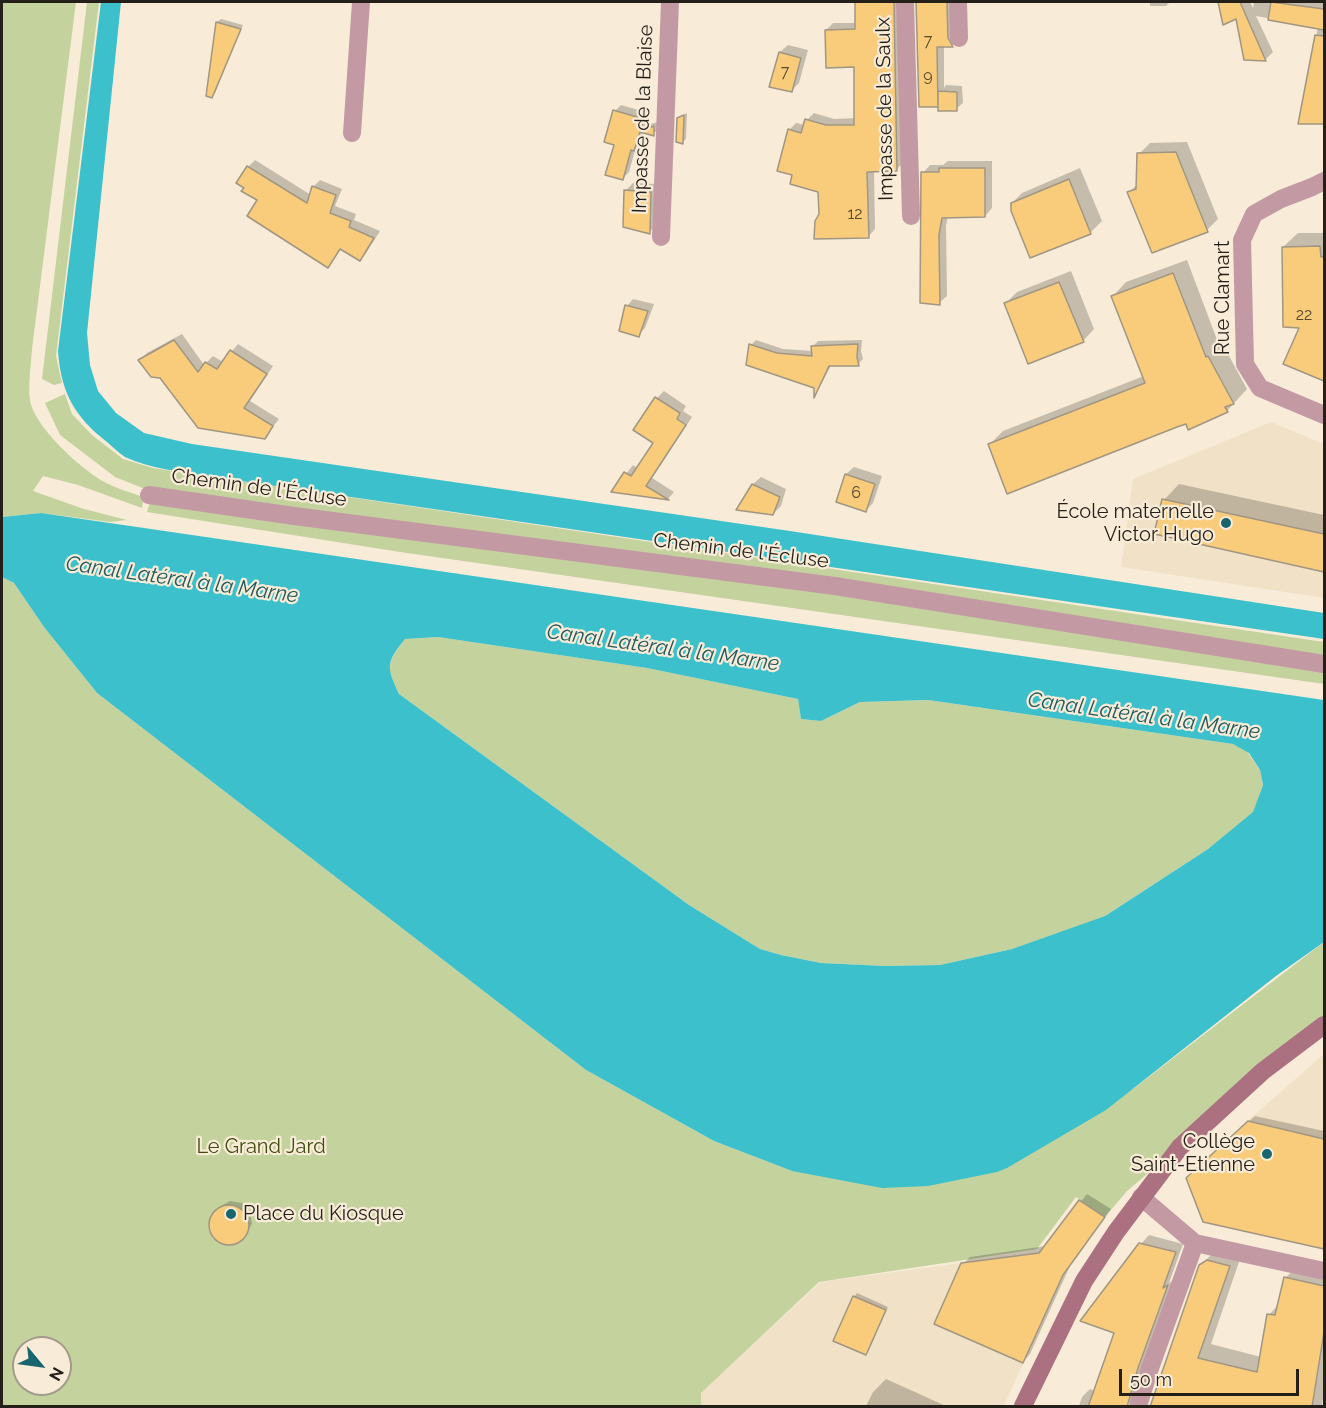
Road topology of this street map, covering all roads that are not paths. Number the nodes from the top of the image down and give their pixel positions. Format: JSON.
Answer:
{"nodes":[{"id":1,"x":361,"y":2,"type":"edge"},
{"id":2,"x":670,"y":2,"type":"edge"},
{"id":3,"x":905,"y":2,"type":"edge"},
{"id":4,"x":958,"y":2,"type":"edge"},
{"id":5,"x":959,"y":38,"type":"dead end"},
{"id":6,"x":352,"y":133,"type":"dead end"},
{"id":7,"x":1324,"y":180,"type":"edge"},
{"id":8,"x":911,"y":216,"type":"dead end"},
{"id":9,"x":661,"y":237,"type":"dead end"},
{"id":10,"x":1324,"y":415,"type":"edge"},
{"id":11,"x":149,"y":495,"type":"dead end"},
{"id":12,"x":1324,"y":664,"type":"edge"},
{"id":13,"x":1324,"y":1025,"type":"edge"},
{"id":14,"x":1141,"y":1197,"type":"junction"},
{"id":15,"x":1195,"y":1243,"type":"junction"},
{"id":16,"x":1324,"y":1271,"type":"edge"},
{"id":17,"x":1023,"y":1407,"type":"edge"},
{"id":18,"x":1138,"y":1407,"type":"edge"}],
"edges":[{"from":1,"to":6,"type":"street"},
{"from":2,"to":9,"type":"street","name":"Impasse de la Blaise"},
{"from":3,"to":8,"type":"street","name":"Impasse de la Saulx"},
{"from":4,"to":5,"type":"street"},
{"from":7,"to":10,"type":"street","name":"Rue Clamart"},
{"from":11,"to":12,"type":"street","name":"Chemin de l'Écluse"},
{"from":13,"to":14,"type":"main road"},
{"from":14,"to":15,"type":"street"},
{"from":14,"to":17,"type":"main road"},
{"from":15,"to":16,"type":"street"},
{"from":15,"to":18,"type":"street"}]}
